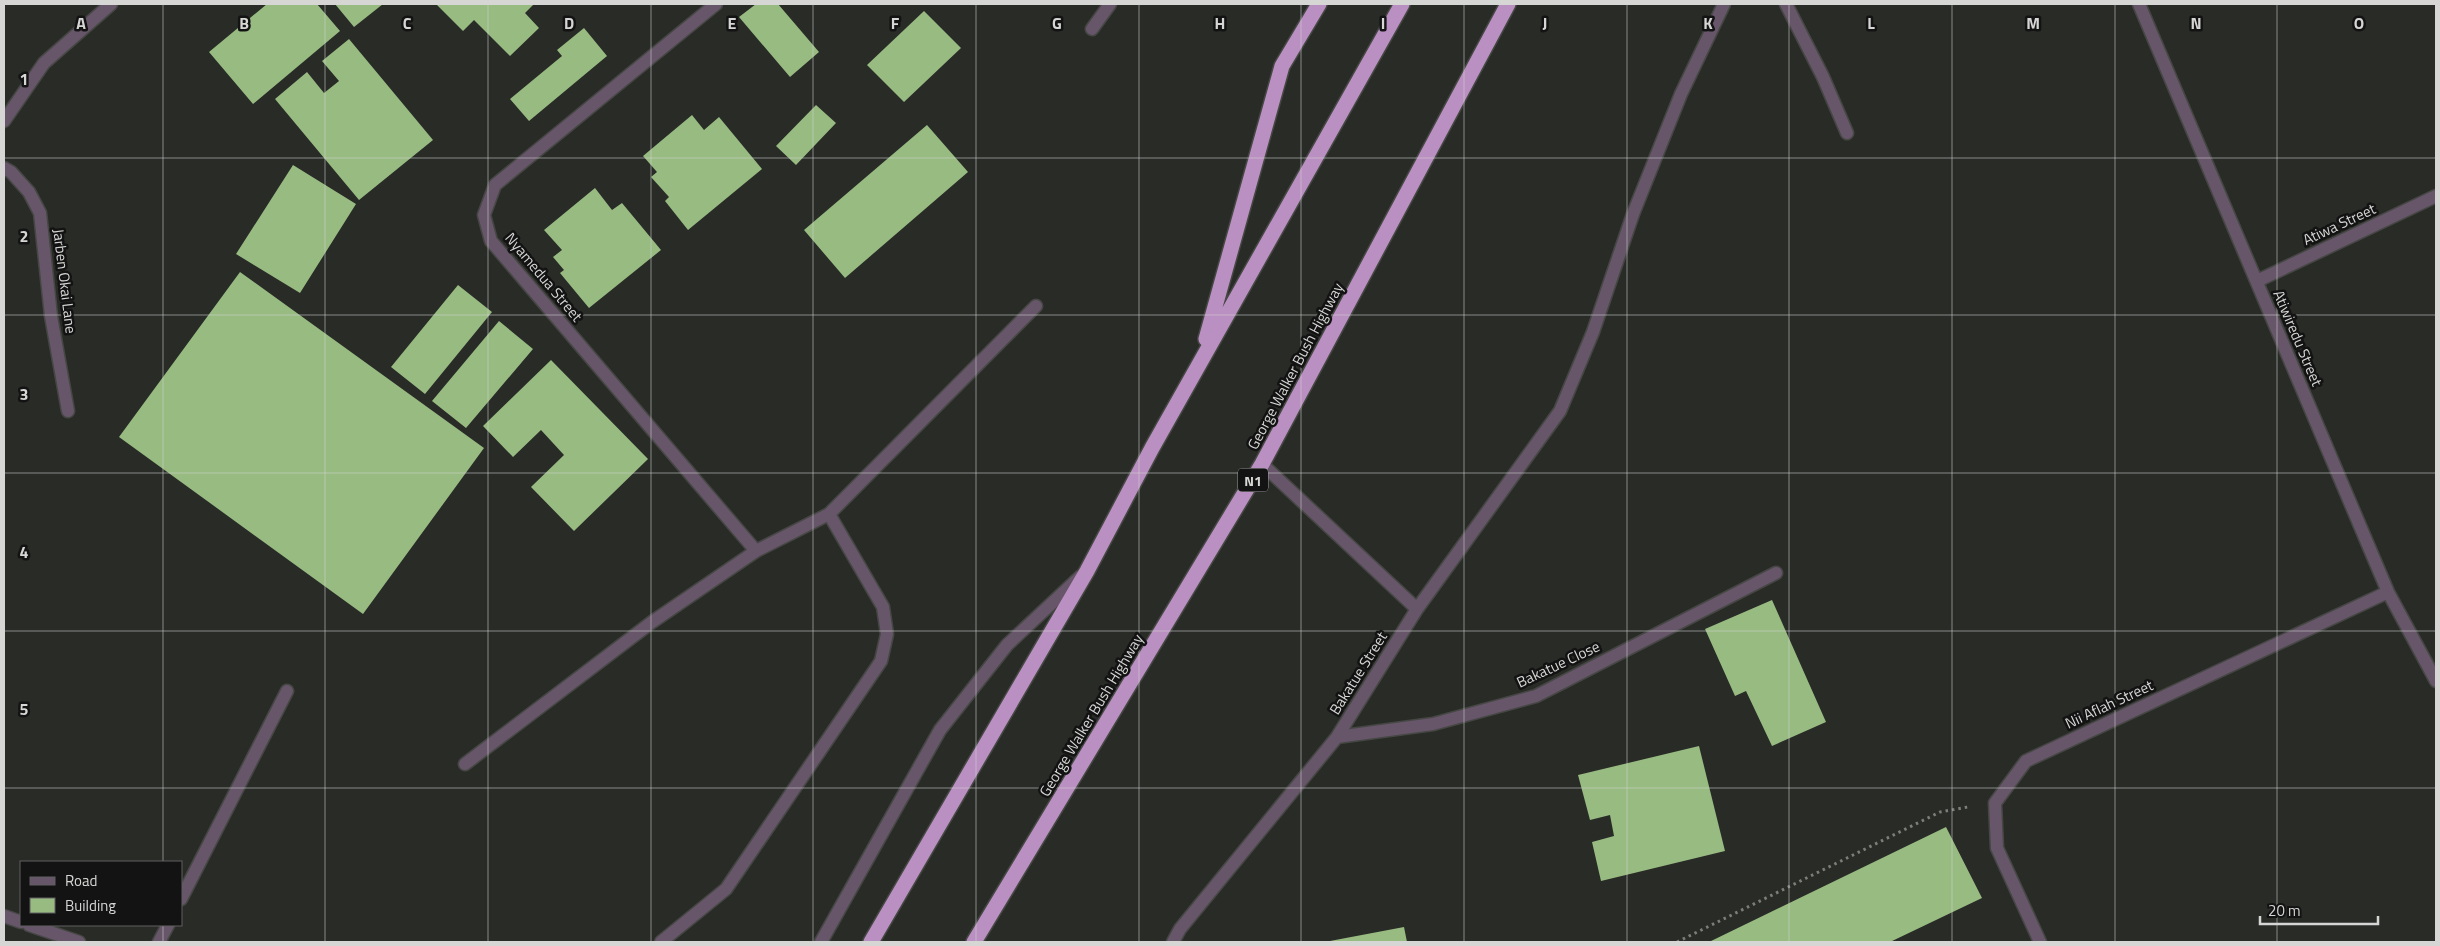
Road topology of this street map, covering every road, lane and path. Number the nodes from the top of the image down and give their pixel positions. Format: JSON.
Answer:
{"nodes":[{"id":1,"x":111,"y":4,"type":"edge"},
{"id":2,"x":716,"y":4,"type":"edge"},
{"id":3,"x":1110,"y":4,"type":"edge"},
{"id":4,"x":1319,"y":4,"type":"edge"},
{"id":5,"x":1402,"y":4,"type":"edge"},
{"id":6,"x":1508,"y":4,"type":"edge"},
{"id":7,"x":1724,"y":4,"type":"edge"},
{"id":8,"x":1786,"y":4,"type":"edge"},
{"id":9,"x":2139,"y":4,"type":"edge"},
{"id":10,"x":1092,"y":29,"type":"dead end"},
{"id":11,"x":4,"y":120,"type":"edge"},
{"id":12,"x":1847,"y":134,"type":"dead end"},
{"id":13,"x":4,"y":168,"type":"edge"},
{"id":14,"x":2436,"y":196,"type":"edge"},
{"id":15,"x":2256,"y":281,"type":"junction"},
{"id":16,"x":1036,"y":306,"type":"dead end"},
{"id":17,"x":1200,"y":362,"type":"junction"},
{"id":18,"x":68,"y":411,"type":"dead end"},
{"id":19,"x":1262,"y":464,"type":"junction"},
{"id":20,"x":829,"y":514,"type":"junction"},
{"id":21,"x":756,"y":551,"type":"junction"},
{"id":22,"x":1087,"y":571,"type":"junction"},
{"id":23,"x":1776,"y":573,"type":"dead end"},
{"id":24,"x":2388,"y":592,"type":"junction"},
{"id":25,"x":1418,"y":610,"type":"junction"},
{"id":26,"x":2436,"y":681,"type":"edge"},
{"id":27,"x":287,"y":691,"type":"dead end"},
{"id":28,"x":1337,"y":737,"type":"junction"},
{"id":29,"x":465,"y":764,"type":"dead end"},
{"id":30,"x":1996,"y":803,"type":"junction"},
{"id":31,"x":182,"y":897,"type":"edge"},
{"id":32,"x":4,"y":916,"type":"edge"},
{"id":33,"x":20,"y":922,"type":"edge"},
{"id":34,"x":32,"y":926,"type":"edge"},
{"id":35,"x":167,"y":926,"type":"edge"},
{"id":36,"x":79,"y":942,"type":"edge"},
{"id":37,"x":159,"y":942,"type":"edge"},
{"id":38,"x":661,"y":942,"type":"edge"},
{"id":39,"x":820,"y":942,"type":"edge"},
{"id":40,"x":871,"y":942,"type":"edge"},
{"id":41,"x":974,"y":942,"type":"edge"},
{"id":42,"x":1173,"y":942,"type":"edge"},
{"id":43,"x":1677,"y":942,"type":"edge"},
{"id":44,"x":2040,"y":942,"type":"edge"}],
"edges":[{"from":1,"to":11,"type":"street"},
{"from":2,"to":21,"type":"street","name":"Nyamedua Street"},
{"from":3,"to":10,"type":"street"},
{"from":4,"to":17,"type":"highway"},
{"from":5,"to":17,"type":"highway"},
{"from":6,"to":19,"type":"highway","name":"George Walker Bush Highway","number":"N1"},
{"from":7,"to":25,"type":"street","name":"Bakatue Street"},
{"from":8,"to":12,"type":"street"},
{"from":9,"to":15,"type":"street","name":"Atiwiredu Street"},
{"from":13,"to":18,"type":"street","name":"Jarben Okai Lane"},
{"from":14,"to":15,"type":"street","name":"Atiwa Street"},
{"from":15,"to":24,"type":"street","name":"Atiwiredu Street"},
{"from":16,"to":20,"type":"street"},
{"from":17,"to":22,"type":"highway"},
{"from":19,"to":25,"type":"street"},
{"from":19,"to":41,"type":"highway","name":"George Walker Bush Highway","number":"N1"},
{"from":20,"to":21,"type":"street"},
{"from":20,"to":38,"type":"street"},
{"from":21,"to":29,"type":"street"},
{"from":22,"to":39,"type":"street"},
{"from":22,"to":40,"type":"highway"},
{"from":23,"to":28,"type":"street","name":"Bakatue Close"},
{"from":24,"to":26,"type":"street","name":"Atiwiredu Street"},
{"from":24,"to":30,"type":"street","name":"Nii Aflah Street"},
{"from":25,"to":28,"type":"street","name":"Bakatue Street"},
{"from":27,"to":31,"type":"street"},
{"from":28,"to":42,"type":"street","name":"Bakatue Street"},
{"from":30,"to":43,"type":"path"},
{"from":30,"to":44,"type":"street"},
{"from":32,"to":33,"type":"street"},
{"from":34,"to":36,"type":"street"},
{"from":35,"to":37,"type":"street"}]}
